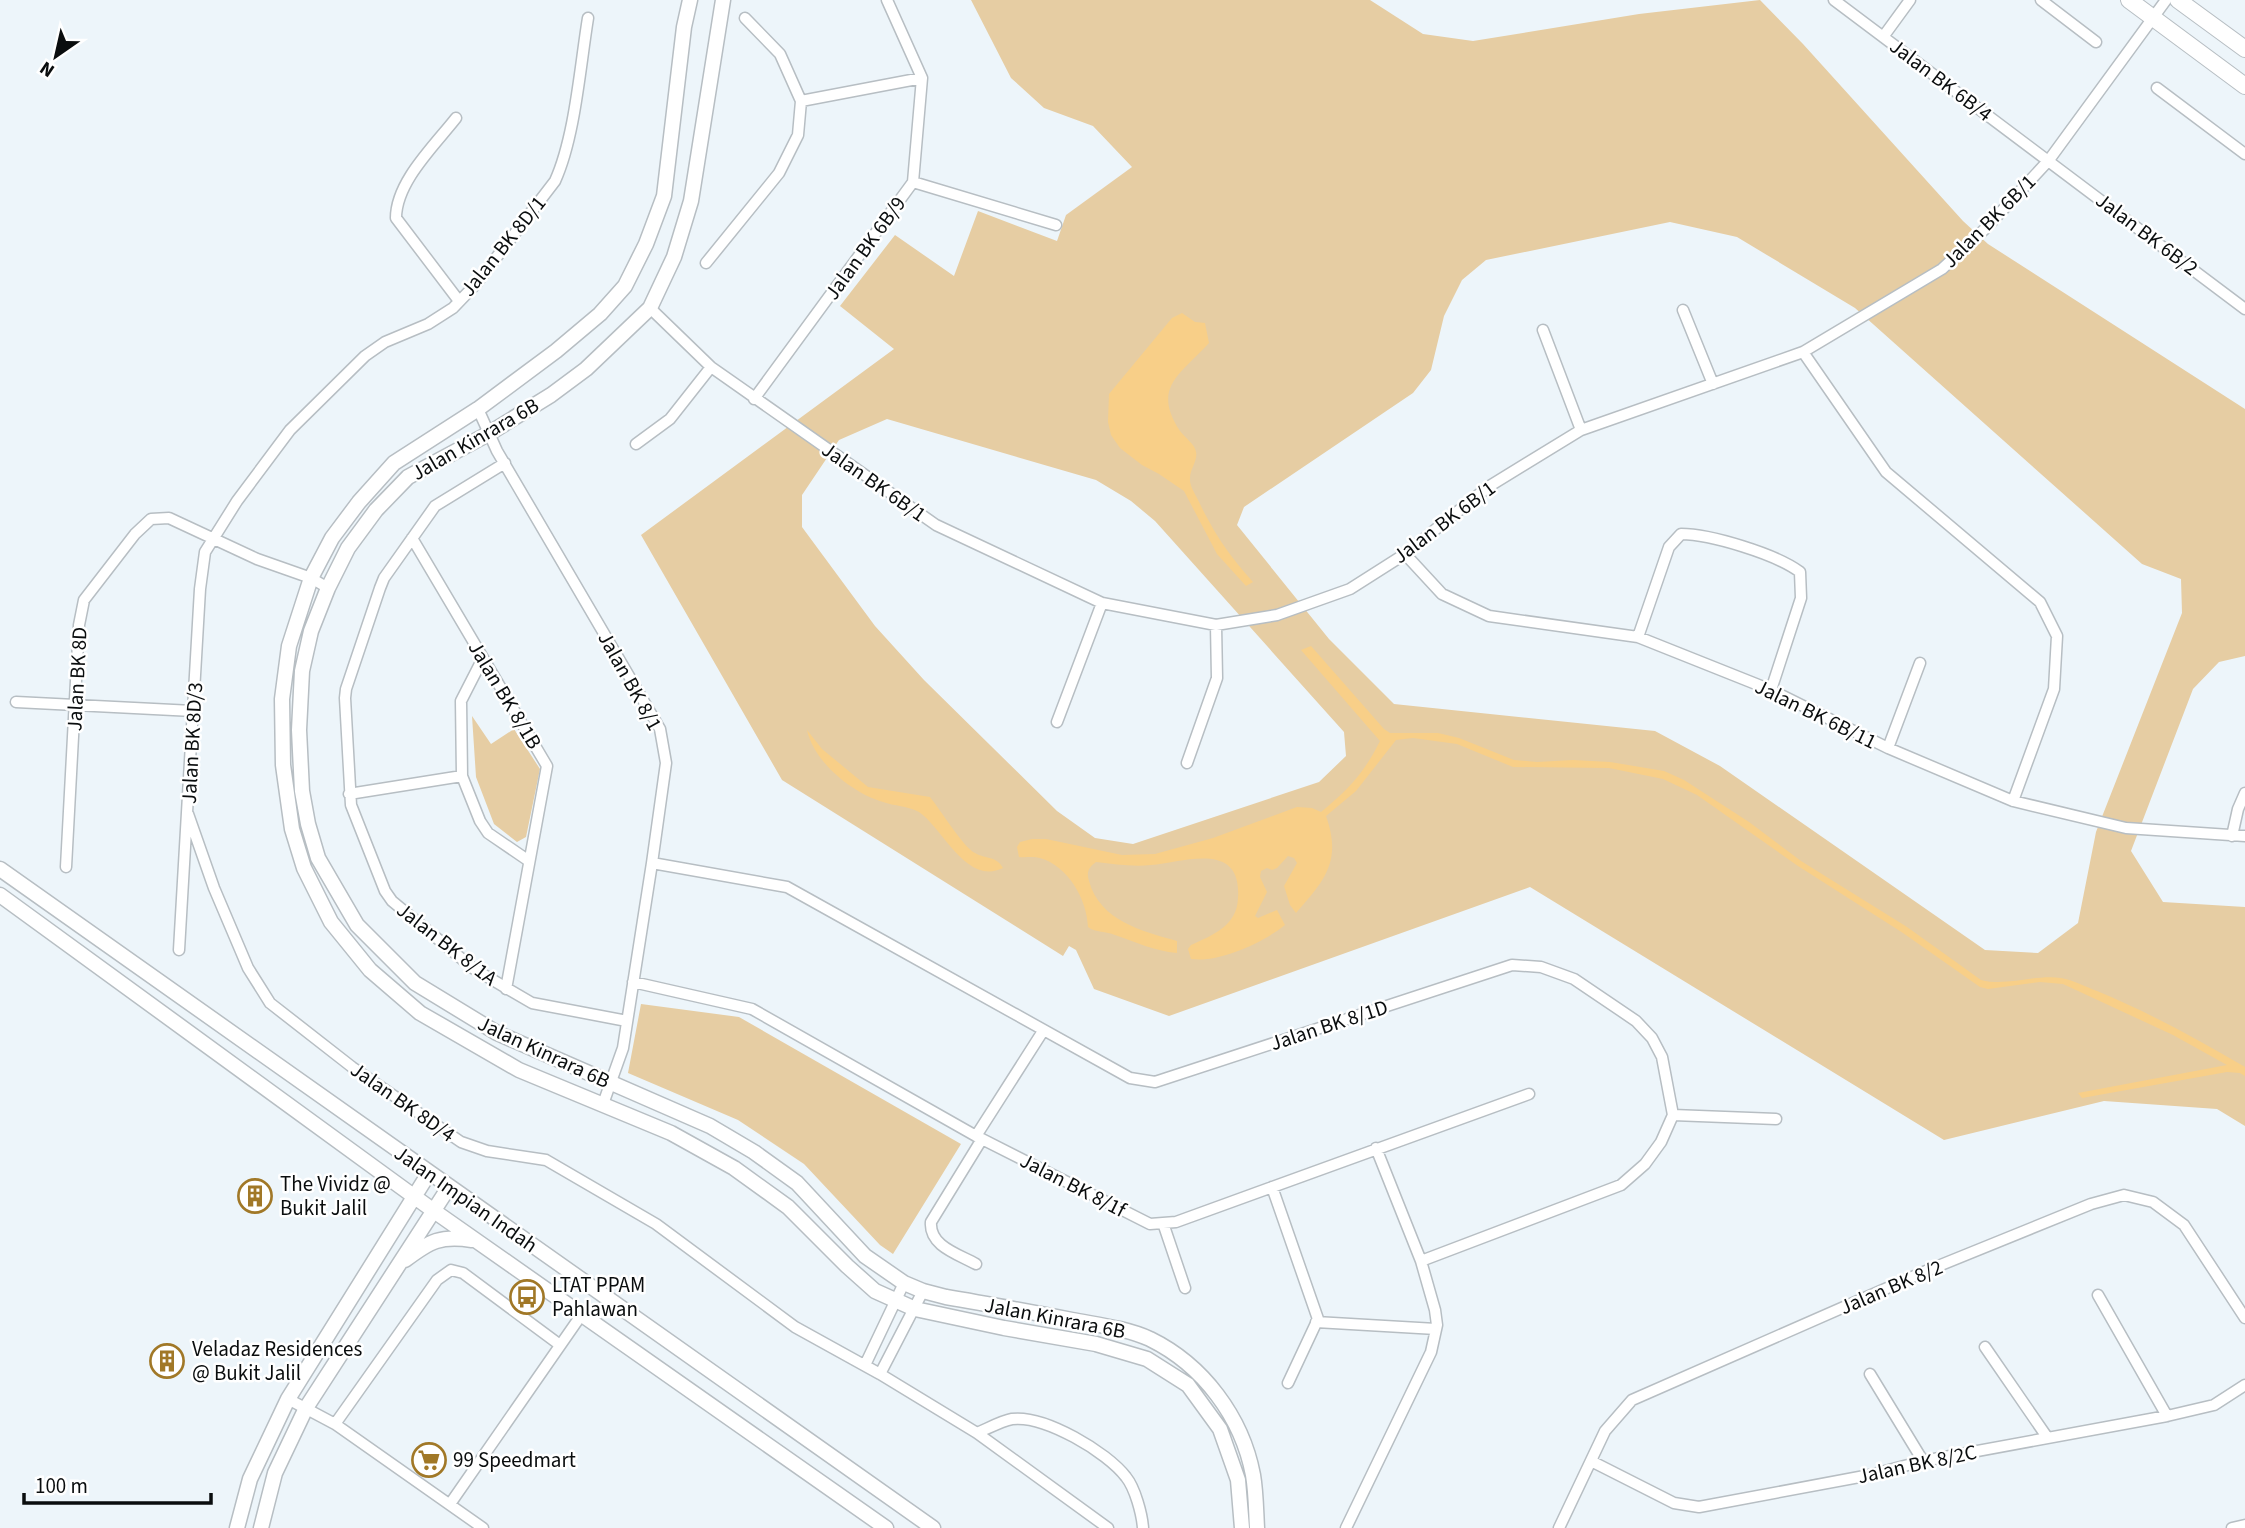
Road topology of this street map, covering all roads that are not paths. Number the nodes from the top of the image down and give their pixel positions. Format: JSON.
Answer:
{"nodes":[{"id":1,"x":690,"y":0,"type":"edge"},
{"id":2,"x":723,"y":0,"type":"edge"},
{"id":3,"x":887,"y":0,"type":"edge"},
{"id":4,"x":1834,"y":0,"type":"edge"},
{"id":5,"x":1910,"y":0,"type":"edge"},
{"id":6,"x":2041,"y":0,"type":"edge"},
{"id":7,"x":2129,"y":0,"type":"edge"},
{"id":8,"x":2166,"y":0,"type":"edge"},
{"id":9,"x":2178,"y":0,"type":"edge"},
{"id":10,"x":588,"y":18,"type":"dead end"},
{"id":11,"x":745,"y":18,"type":"dead end"},
{"id":12,"x":2153,"y":18,"type":"junction"},
{"id":13,"x":1883,"y":37,"type":"junction"},
{"id":14,"x":2096,"y":42,"type":"dead end"},
{"id":15,"x":2245,"y":49,"type":"edge"},
{"id":16,"x":922,"y":78,"type":"junction"},
{"id":17,"x":2245,"y":86,"type":"edge"},
{"id":18,"x":2157,"y":88,"type":"dead end"},
{"id":19,"x":801,"y":101,"type":"junction"},
{"id":20,"x":456,"y":118,"type":"dead end"},
{"id":21,"x":2245,"y":153,"type":"edge"},
{"id":22,"x":2049,"y":160,"type":"junction"},
{"id":23,"x":913,"y":182,"type":"junction"},
{"id":24,"x":1056,"y":225,"type":"dead end"},
{"id":25,"x":706,"y":263,"type":"dead end"},
{"id":26,"x":459,"y":301,"type":"junction"},
{"id":27,"x":650,"y":309,"type":"junction"},
{"id":28,"x":2245,"y":309,"type":"edge"},
{"id":29,"x":1683,"y":310,"type":"dead end"},
{"id":30,"x":1543,"y":330,"type":"dead end"},
{"id":31,"x":1803,"y":352,"type":"junction"},
{"id":32,"x":711,"y":367,"type":"junction"},
{"id":33,"x":1713,"y":384,"type":"junction"},
{"id":34,"x":754,"y":399,"type":"junction"},
{"id":35,"x":478,"y":409,"type":"junction"},
{"id":36,"x":1581,"y":430,"type":"junction"},
{"id":37,"x":488,"y":434,"type":"junction"},
{"id":38,"x":636,"y":444,"type":"dead end"},
{"id":39,"x":505,"y":463,"type":"junction"},
{"id":40,"x":412,"y":538,"type":"junction"},
{"id":41,"x":213,"y":539,"type":"junction"},
{"id":42,"x":1405,"y":554,"type":"junction"},
{"id":43,"x":311,"y":578,"type":"junction"},
{"id":44,"x":328,"y":588,"type":"junction"},
{"id":45,"x":1102,"y":603,"type":"junction"},
{"id":46,"x":1216,"y":625,"type":"junction"},
{"id":47,"x":1638,"y":637,"type":"junction"},
{"id":48,"x":483,"y":658,"type":"junction"},
{"id":49,"x":1920,"y":663,"type":"dead end"},
{"id":50,"x":1771,"y":690,"type":"junction"},
{"id":51,"x":16,"y":702,"type":"dead end"},
{"id":52,"x":75,"y":706,"type":"junction"},
{"id":53,"x":193,"y":711,"type":"junction"},
{"id":54,"x":1057,"y":722,"type":"dead end"},
{"id":55,"x":1888,"y":748,"type":"junction"},
{"id":56,"x":1186,"y":763,"type":"dead end"},
{"id":57,"x":462,"y":776,"type":"junction"},
{"id":58,"x":2245,"y":793,"type":"edge"},
{"id":59,"x":349,"y":794,"type":"junction"},
{"id":60,"x":2013,"y":801,"type":"junction"},
{"id":61,"x":188,"y":814,"type":"junction"},
{"id":62,"x":2232,"y":836,"type":"junction"},
{"id":63,"x":2245,"y":836,"type":"edge"},
{"id":64,"x":529,"y":860,"type":"junction"},
{"id":65,"x":652,"y":863,"type":"junction"},
{"id":66,"x":66,"y":867,"type":"dead end"},
{"id":67,"x":0,"y":869,"type":"edge"},
{"id":68,"x":0,"y":895,"type":"edge"},
{"id":69,"x":179,"y":950,"type":"dead end"},
{"id":70,"x":634,"y":982,"type":"junction"},
{"id":71,"x":506,"y":989,"type":"junction"},
{"id":72,"x":627,"y":1021,"type":"junction"},
{"id":73,"x":1043,"y":1031,"type":"junction"},
{"id":74,"x":610,"y":1083,"type":"junction"},
{"id":75,"x":1529,"y":1094,"type":"dead end"},
{"id":76,"x":603,"y":1104,"type":"junction"},
{"id":77,"x":1673,"y":1115,"type":"junction"},
{"id":78,"x":1776,"y":1119,"type":"dead end"},
{"id":79,"x":979,"y":1138,"type":"junction"},
{"id":80,"x":1376,"y":1148,"type":"junction"},
{"id":81,"x":429,"y":1173,"type":"junction"},
{"id":82,"x":449,"y":1187,"type":"junction"},
{"id":83,"x":1272,"y":1187,"type":"junction"},
{"id":84,"x":413,"y":1196,"type":"junction"},
{"id":85,"x":434,"y":1211,"type":"junction"},
{"id":86,"x":1163,"y":1223,"type":"junction"},
{"id":87,"x":477,"y":1241,"type":"junction"},
{"id":88,"x":1421,"y":1261,"type":"junction"},
{"id":89,"x":976,"y":1264,"type":"dead end"},
{"id":90,"x":396,"y":1267,"type":"junction"},
{"id":91,"x":904,"y":1283,"type":"junction"},
{"id":92,"x":1185,"y":1288,"type":"dead end"},
{"id":93,"x":923,"y":1291,"type":"junction"},
{"id":94,"x":2098,"y":1295,"type":"dead end"},
{"id":95,"x":896,"y":1301,"type":"junction"},
{"id":96,"x":915,"y":1308,"type":"junction"},
{"id":97,"x":582,"y":1314,"type":"junction"},
{"id":98,"x":2245,"y":1318,"type":"edge"},
{"id":99,"x":1317,"y":1322,"type":"junction"},
{"id":100,"x":1436,"y":1329,"type":"junction"},
{"id":101,"x":560,"y":1345,"type":"junction"},
{"id":102,"x":1985,"y":1347,"type":"dead end"},
{"id":103,"x":865,"y":1365,"type":"junction"},
{"id":104,"x":880,"y":1374,"type":"junction"},
{"id":105,"x":1870,"y":1374,"type":"dead end"},
{"id":106,"x":1289,"y":1383,"type":"dead end"},
{"id":107,"x":2245,"y":1385,"type":"edge"},
{"id":108,"x":288,"y":1399,"type":"junction"},
{"id":109,"x":306,"y":1408,"type":"junction"},
{"id":110,"x":2167,"y":1416,"type":"junction"},
{"id":111,"x":335,"y":1424,"type":"junction"},
{"id":112,"x":977,"y":1433,"type":"junction"},
{"id":113,"x":2047,"y":1437,"type":"junction"},
{"id":114,"x":1591,"y":1461,"type":"junction"},
{"id":115,"x":1923,"y":1461,"type":"junction"},
{"id":116,"x":450,"y":1504,"type":"junction"},
{"id":117,"x":2245,"y":1525,"type":"edge"},
{"id":118,"x":237,"y":1528,"type":"edge"},
{"id":119,"x":261,"y":1528,"type":"edge"},
{"id":120,"x":483,"y":1528,"type":"edge"},
{"id":121,"x":886,"y":1528,"type":"edge"},
{"id":122,"x":933,"y":1528,"type":"edge"},
{"id":123,"x":1108,"y":1528,"type":"edge"},
{"id":124,"x":1143,"y":1528,"type":"edge"},
{"id":125,"x":1242,"y":1528,"type":"edge"},
{"id":126,"x":1257,"y":1528,"type":"edge"},
{"id":127,"x":1346,"y":1528,"type":"edge"},
{"id":128,"x":1559,"y":1528,"type":"edge"},
{"id":129,"x":2232,"y":1528,"type":"edge"}],
"edges":[{"from":1,"to":35,"type":"street","name":"Jalan Kinrara 6B"},
{"from":2,"to":27,"type":"street","name":"Jalan Kinrara 6B"},
{"from":3,"to":16,"type":"street","name":"Jalan BK 6B/9"},
{"from":4,"to":13,"type":"street","name":"Jalan BK 6B/4"},
{"from":5,"to":13,"type":"street"},
{"from":6,"to":14,"type":"street"},
{"from":7,"to":12,"type":"main road"},
{"from":8,"to":12,"type":"street","name":"Jalan BK 6B/1"},
{"from":9,"to":15,"type":"main road"},
{"from":10,"to":26,"type":"street","name":"Jalan BK 8D/1"},
{"from":11,"to":19,"type":"street"},
{"from":12,"to":17,"type":"main road"},
{"from":12,"to":22,"type":"street","name":"Jalan BK 6B/1"},
{"from":13,"to":22,"type":"street","name":"Jalan BK 6B/4"},
{"from":16,"to":19,"type":"street"},
{"from":16,"to":23,"type":"street","name":"Jalan BK 6B/9"},
{"from":18,"to":21,"type":"street"},
{"from":19,"to":25,"type":"street"},
{"from":20,"to":26,"type":"street"},
{"from":22,"to":28,"type":"street","name":"Jalan BK 6B/2"},
{"from":22,"to":31,"type":"street","name":"Jalan BK 6B/1"},
{"from":23,"to":24,"type":"street"},
{"from":23,"to":34,"type":"street","name":"Jalan BK 6B/9"},
{"from":26,"to":41,"type":"street","name":"Jalan BK 8D/1"},
{"from":27,"to":32,"type":"street","name":"Jalan BK 6B/1"},
{"from":27,"to":37,"type":"street","name":"Jalan Kinrara 6B"},
{"from":29,"to":33,"type":"street"},
{"from":30,"to":36,"type":"street"},
{"from":31,"to":33,"type":"street","name":"Jalan BK 6B/1"},
{"from":31,"to":60,"type":"street"},
{"from":32,"to":34,"type":"street","name":"Jalan BK 6B/1"},
{"from":32,"to":38,"type":"street"},
{"from":33,"to":36,"type":"street","name":"Jalan BK 6B/1"},
{"from":34,"to":45,"type":"street","name":"Jalan BK 6B/1"},
{"from":35,"to":37,"type":"street","name":"Jalan BK 8/1"},
{"from":35,"to":43,"type":"street","name":"Jalan Kinrara 6B"},
{"from":36,"to":42,"type":"street","name":"Jalan BK 6B/1"},
{"from":37,"to":39,"type":"street","name":"Jalan BK 8/1"},
{"from":37,"to":44,"type":"street","name":"Jalan Kinrara 6B"},
{"from":39,"to":40,"type":"street","name":"Jalan BK 8/1A"},
{"from":39,"to":65,"type":"street","name":"Jalan BK 8/1"},
{"from":40,"to":48,"type":"street","name":"Jalan BK 8/1B"},
{"from":40,"to":59,"type":"street","name":"Jalan BK 8/1A"},
{"from":41,"to":43,"type":"street","name":"Jalan BK 8D"},
{"from":41,"to":52,"type":"street","name":"Jalan BK 8D"},
{"from":41,"to":53,"type":"street","name":"Jalan BK 8D/3"},
{"from":42,"to":46,"type":"street","name":"Jalan BK 6B/1"},
{"from":42,"to":47,"type":"street","name":"Jalan BK 6B/11"},
{"from":43,"to":44,"type":"street"},
{"from":43,"to":76,"type":"street","name":"Jalan Kinrara 6B"},
{"from":44,"to":74,"type":"street","name":"Jalan Kinrara 6B"},
{"from":45,"to":46,"type":"street","name":"Jalan BK 6B/1"},
{"from":45,"to":54,"type":"street"},
{"from":46,"to":56,"type":"street"},
{"from":47,"to":50,"type":"street","name":"Jalan BK 6B/11"},
{"from":47,"to":50,"type":"street"},
{"from":48,"to":57,"type":"street"},
{"from":48,"to":64,"type":"street","name":"Jalan BK 8/1B"},
{"from":49,"to":55,"type":"street"},
{"from":50,"to":55,"type":"street","name":"Jalan BK 6B/11"},
{"from":51,"to":52,"type":"street"},
{"from":52,"to":53,"type":"street"},
{"from":52,"to":66,"type":"street","name":"Jalan BK 8D"},
{"from":53,"to":61,"type":"street","name":"Jalan BK 8D/3"},
{"from":55,"to":60,"type":"street","name":"Jalan BK 6B/11"},
{"from":57,"to":59,"type":"street"},
{"from":57,"to":64,"type":"street"},
{"from":58,"to":62,"type":"street"},
{"from":59,"to":71,"type":"street","name":"Jalan BK 8/1A"},
{"from":60,"to":62,"type":"street","name":"Jalan BK 6B/11"},
{"from":61,"to":69,"type":"street","name":"Jalan BK 8D/3"},
{"from":61,"to":103,"type":"street","name":"Jalan BK 8D/4"},
{"from":62,"to":63,"type":"street","name":"Jalan BK 6B/11"},
{"from":64,"to":71,"type":"street","name":"Jalan BK 8/1B"},
{"from":65,"to":70,"type":"street","name":"Jalan BK 8/1"},
{"from":65,"to":73,"type":"street","name":"Jalan BK 8/1D"},
{"from":67,"to":81,"type":"street","name":"Jalan Impian Indah"},
{"from":68,"to":84,"type":"street","name":"Jalan Impian Indah"},
{"from":70,"to":72,"type":"street","name":"Jalan BK 8/1"},
{"from":70,"to":79,"type":"street","name":"Jalan BK 8/1f"},
{"from":71,"to":72,"type":"street","name":"Jalan BK 8/1A"},
{"from":72,"to":74,"type":"street","name":"Jalan BK 8/1"},
{"from":73,"to":77,"type":"street","name":"Jalan BK 8/1D"},
{"from":73,"to":79,"type":"street"},
{"from":74,"to":76,"type":"street","name":"Jalan BK 8/1"},
{"from":74,"to":91,"type":"street","name":"Jalan Kinrara 6B"},
{"from":75,"to":80,"type":"street","name":"Jalan BK 8/1f"},
{"from":76,"to":95,"type":"street","name":"Jalan Kinrara 6B"},
{"from":77,"to":78,"type":"street"},
{"from":77,"to":88,"type":"street"},
{"from":79,"to":86,"type":"street","name":"Jalan BK 8/1f"},
{"from":79,"to":89,"type":"street"},
{"from":80,"to":83,"type":"street","name":"Jalan BK 8/1f"},
{"from":80,"to":88,"type":"street"},
{"from":81,"to":82,"type":"street","name":"Jalan Impian Indah"},
{"from":81,"to":84,"type":"street"},
{"from":82,"to":85,"type":"street"},
{"from":82,"to":122,"type":"street","name":"Jalan Impian Indah"},
{"from":83,"to":86,"type":"street","name":"Jalan BK 8/1f"},
{"from":83,"to":99,"type":"street"},
{"from":84,"to":85,"type":"street","name":"Jalan Impian Indah"},
{"from":84,"to":108,"type":"street"},
{"from":85,"to":87,"type":"street","name":"Jalan Impian Indah"},
{"from":85,"to":90,"type":"street"},
{"from":86,"to":92,"type":"street"},
{"from":87,"to":90,"type":"street"},
{"from":87,"to":97,"type":"street","name":"Jalan Impian Indah"},
{"from":88,"to":100,"type":"street"},
{"from":90,"to":109,"type":"street"},
{"from":91,"to":93,"type":"street","name":"Jalan Kinrara 6B"},
{"from":91,"to":95,"type":"street"},
{"from":93,"to":96,"type":"street"},
{"from":93,"to":126,"type":"street","name":"Jalan Kinrara 6B"},
{"from":94,"to":110,"type":"street"},
{"from":95,"to":96,"type":"street","name":"Jalan Kinrara 6B"},
{"from":95,"to":103,"type":"street"},
{"from":96,"to":104,"type":"street"},
{"from":96,"to":125,"type":"street","name":"Jalan Kinrara 6B"},
{"from":97,"to":101,"type":"street"},
{"from":97,"to":121,"type":"street","name":"Jalan Impian Indah"},
{"from":98,"to":114,"type":"street","name":"Jalan BK 8/2"},
{"from":99,"to":100,"type":"street"},
{"from":99,"to":106,"type":"street"},
{"from":100,"to":127,"type":"street"},
{"from":101,"to":111,"type":"street"},
{"from":101,"to":116,"type":"street"},
{"from":102,"to":113,"type":"street"},
{"from":103,"to":104,"type":"street","name":"Jalan BK 8D/4"},
{"from":104,"to":112,"type":"street","name":"Jalan BK 8D/4"},
{"from":105,"to":115,"type":"street"},
{"from":107,"to":110,"type":"street","name":"Jalan BK 8/2C"},
{"from":108,"to":109,"type":"street"},
{"from":108,"to":118,"type":"street"},
{"from":109,"to":111,"type":"street"},
{"from":109,"to":119,"type":"street"},
{"from":110,"to":113,"type":"street","name":"Jalan BK 8/2C"},
{"from":111,"to":116,"type":"street"},
{"from":112,"to":123,"type":"street","name":"Jalan BK 8D/4"},
{"from":112,"to":124,"type":"street"},
{"from":113,"to":115,"type":"street","name":"Jalan BK 8/2C"},
{"from":114,"to":115,"type":"street","name":"Jalan BK 8/2C"},
{"from":114,"to":128,"type":"street","name":"Jalan BK 8/2"},
{"from":116,"to":120,"type":"street"},
{"from":117,"to":129,"type":"street"}]}
